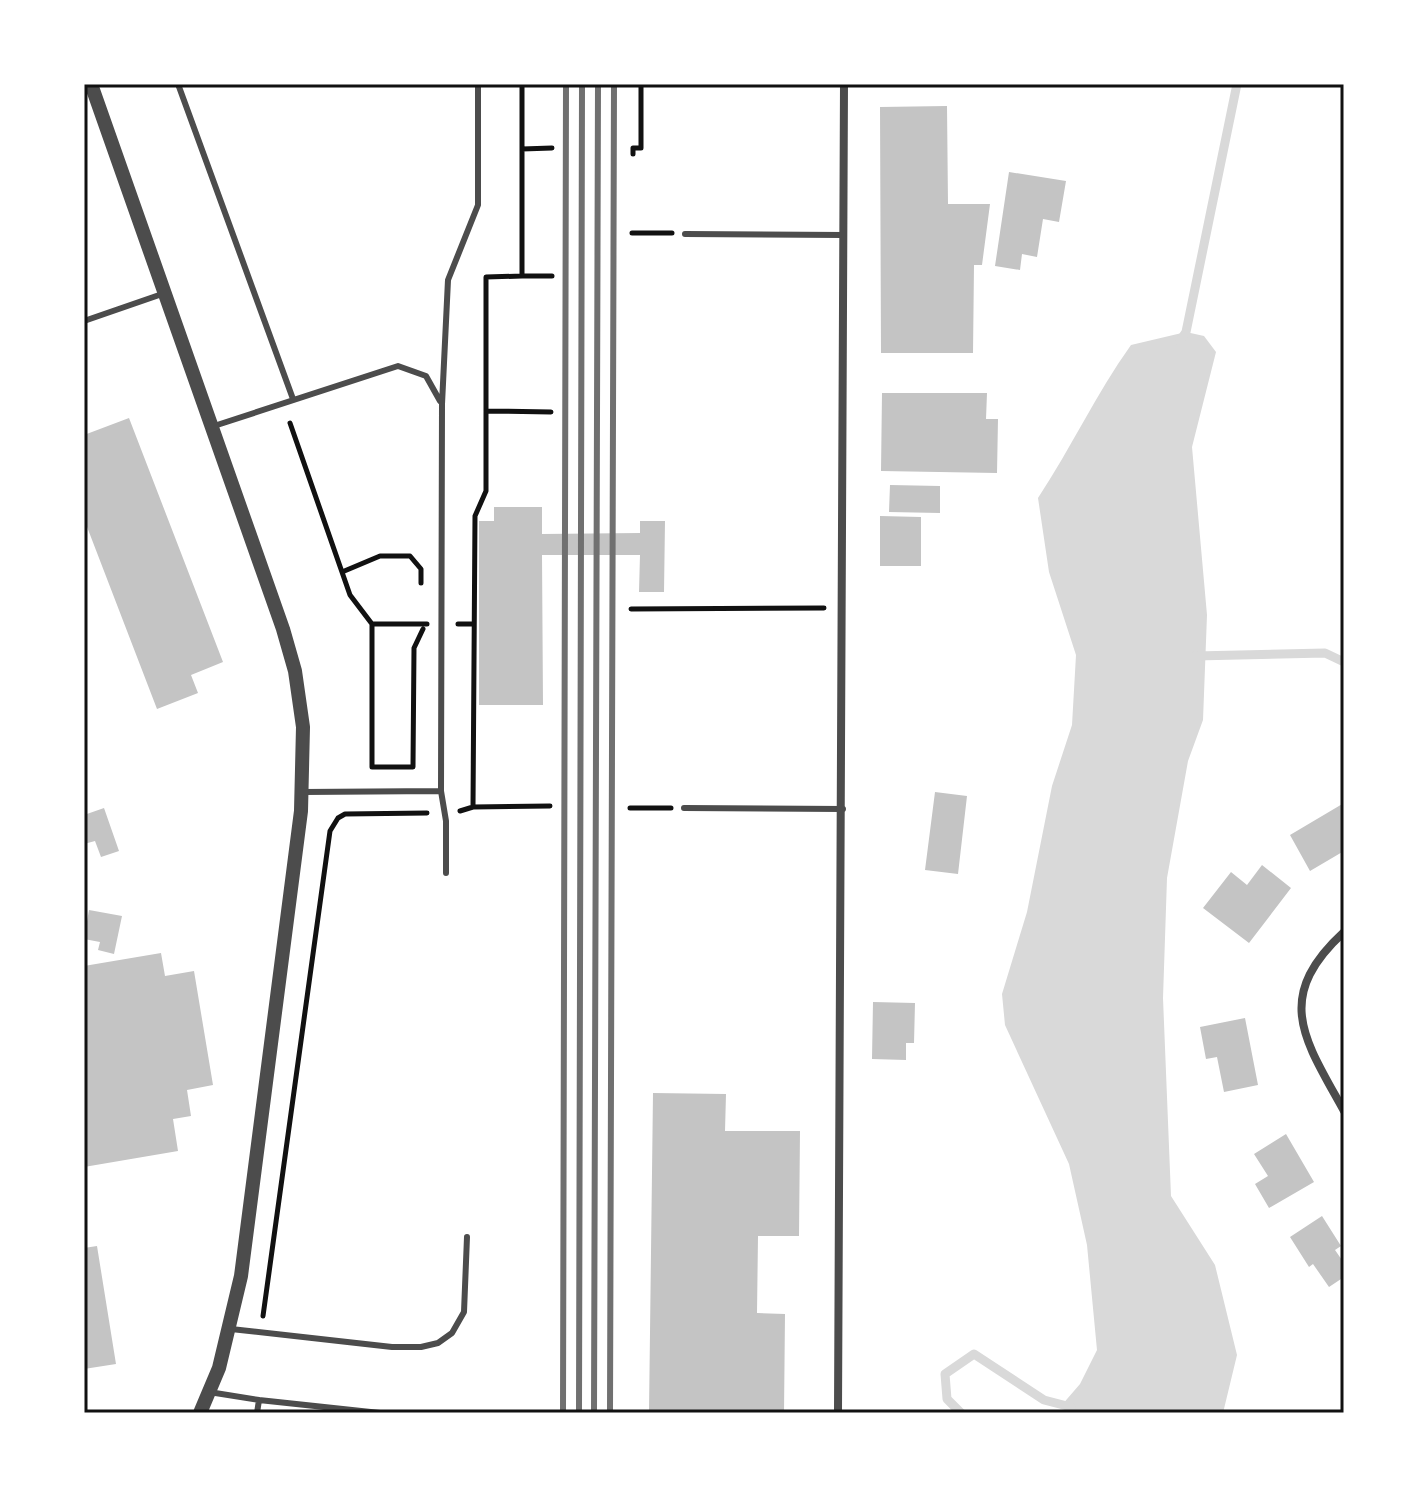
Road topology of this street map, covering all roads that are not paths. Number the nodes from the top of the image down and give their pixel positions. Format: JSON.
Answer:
{"nodes":[{"id":1,"x":91,"y":84,"type":"edge"},
{"id":2,"x":178,"y":84,"type":"edge"},
{"id":3,"x":478,"y":84,"type":"edge"},
{"id":4,"x":844,"y":84,"type":"edge"},
{"id":5,"x":685,"y":234,"type":"road end"},
{"id":6,"x":844,"y":235,"type":"junction"},
{"id":7,"x":165,"y":293,"type":"junction"},
{"id":8,"x":84,"y":321,"type":"edge"},
{"id":9,"x":293,"y":399,"type":"junction"},
{"id":10,"x":442,"y":404,"type":"junction"},
{"id":11,"x":212,"y":427,"type":"junction"},
{"id":12,"x":441,"y":791,"type":"junction"},
{"id":13,"x":303,"y":792,"type":"junction"},
{"id":14,"x":684,"y":808,"type":"road end"},
{"id":15,"x":843,"y":809,"type":"junction"},
{"id":16,"x":446,"y":873,"type":"dead end"},
{"id":17,"x":1344,"y":932,"type":"edge"},
{"id":18,"x":1344,"y":1111,"type":"edge"},
{"id":19,"x":467,"y":1237,"type":"dead end"},
{"id":20,"x":231,"y":1329,"type":"junction"},
{"id":21,"x":209,"y":1392,"type":"junction"},
{"id":22,"x":259,"y":1400,"type":"junction"},
{"id":23,"x":200,"y":1413,"type":"edge"},
{"id":24,"x":257,"y":1413,"type":"edge"},
{"id":25,"x":380,"y":1413,"type":"edge"},
{"id":26,"x":838,"y":1413,"type":"edge"}],
"edges":[{"from":1,"to":7,"type":"street"},
{"from":2,"to":9,"type":"lane"},
{"from":3,"to":10,"type":"lane"},
{"from":4,"to":6,"type":"street"},
{"from":5,"to":6,"type":"lane"},
{"from":6,"to":15,"type":"street"},
{"from":7,"to":8,"type":"lane"},
{"from":7,"to":11,"type":"street"},
{"from":9,"to":10,"type":"lane"},
{"from":9,"to":11,"type":"lane"},
{"from":10,"to":12,"type":"lane"},
{"from":11,"to":13,"type":"street"},
{"from":12,"to":13,"type":"lane"},
{"from":12,"to":16,"type":"lane"},
{"from":13,"to":20,"type":"street"},
{"from":14,"to":15,"type":"lane"},
{"from":15,"to":26,"type":"street"},
{"from":17,"to":18,"type":"street"},
{"from":19,"to":20,"type":"lane"},
{"from":20,"to":21,"type":"street"},
{"from":21,"to":22,"type":"lane"},
{"from":21,"to":23,"type":"street"},
{"from":22,"to":24,"type":"lane"},
{"from":22,"to":25,"type":"lane"}]}
